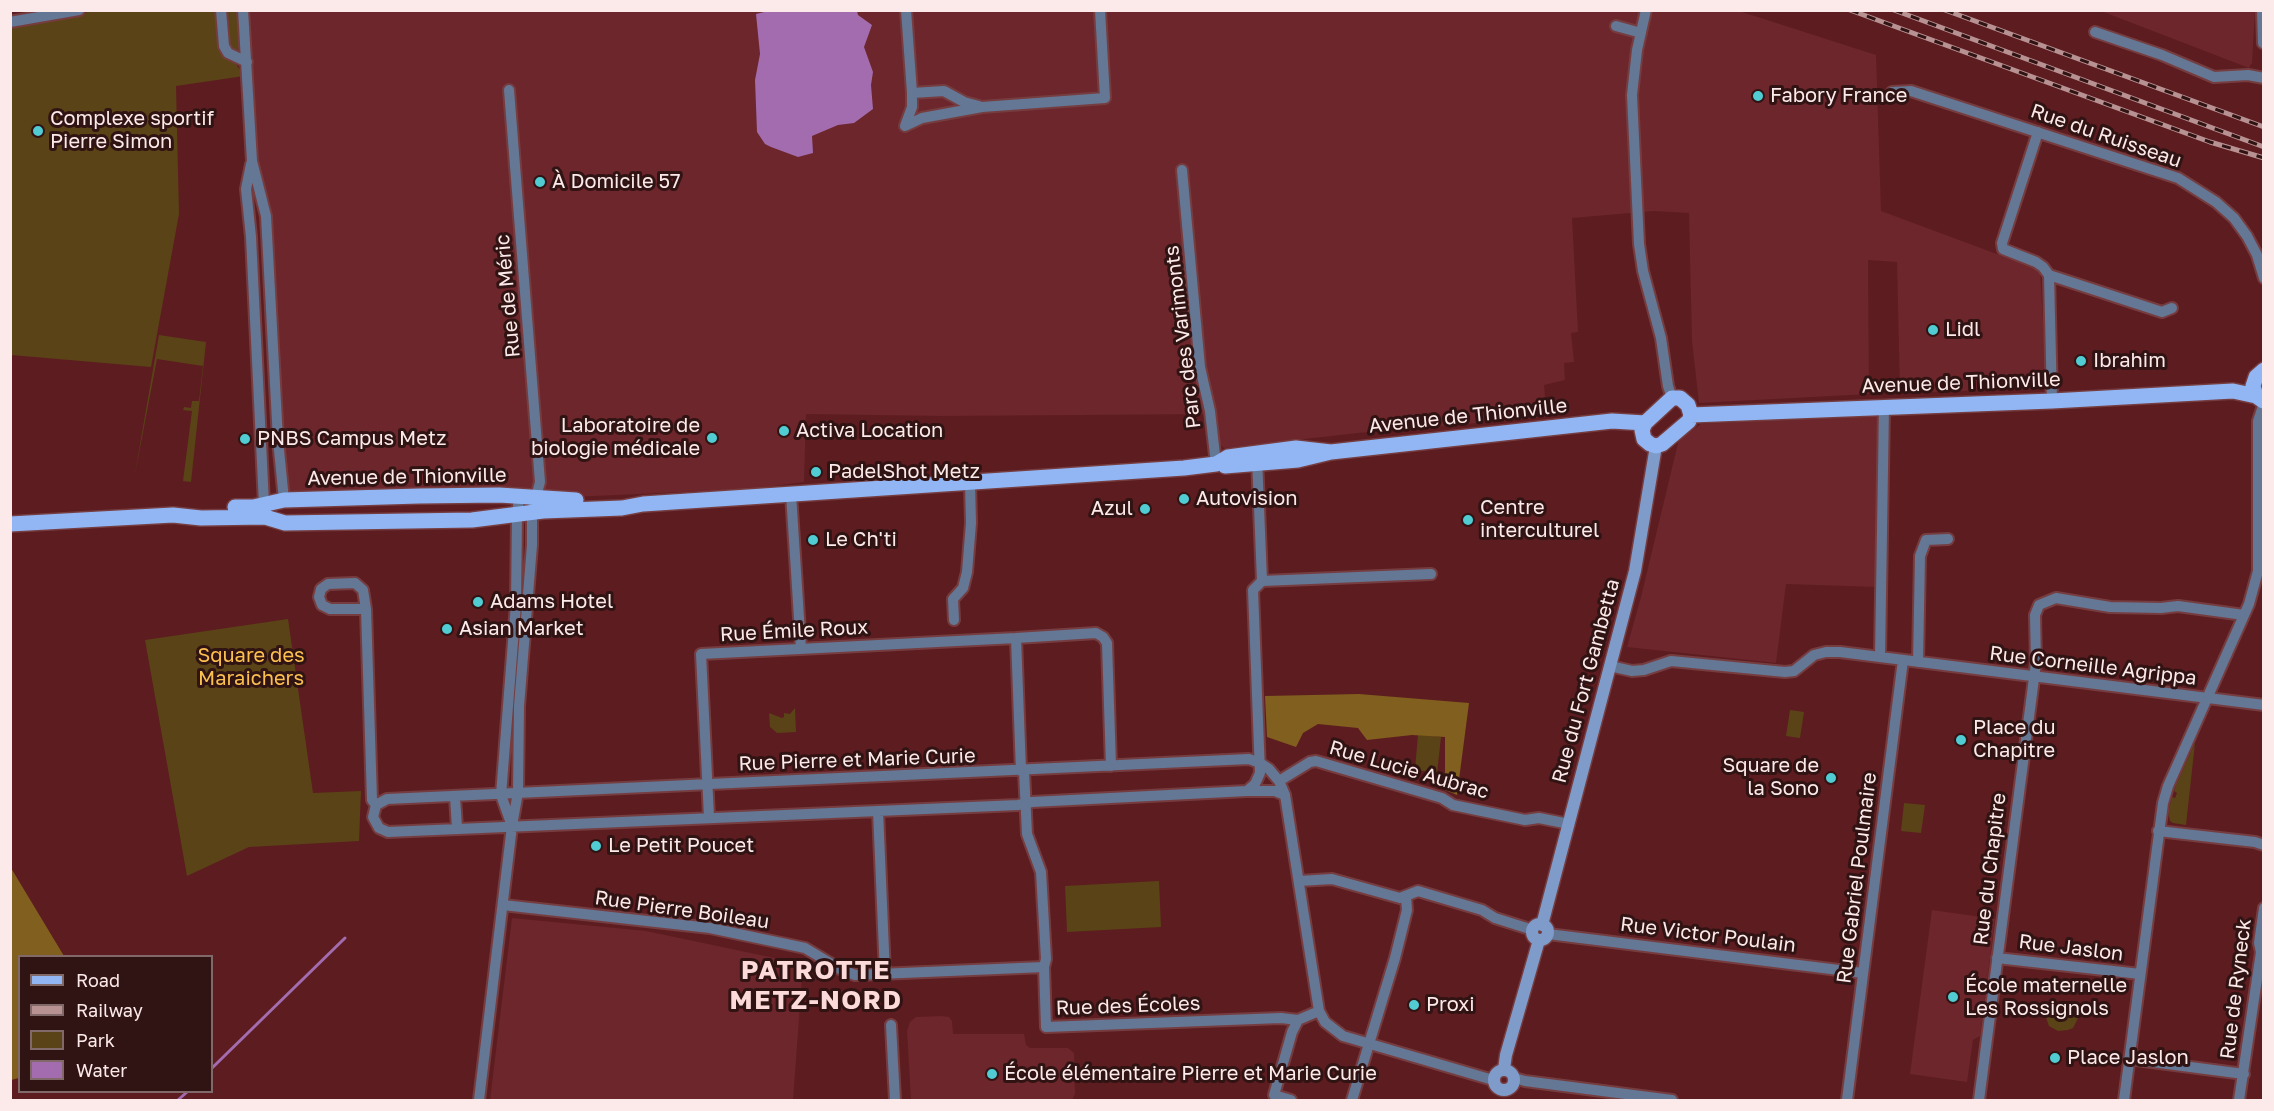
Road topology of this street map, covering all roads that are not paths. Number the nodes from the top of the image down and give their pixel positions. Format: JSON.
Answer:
{"nodes":[{"id":1,"x":79,"y":10,"type":"edge"},
{"id":2,"x":222,"y":10,"type":"edge"},
{"id":3,"x":243,"y":10,"type":"edge"},
{"id":4,"x":906,"y":10,"type":"edge"},
{"id":5,"x":1100,"y":10,"type":"edge"},
{"id":6,"x":1646,"y":10,"type":"edge"},
{"id":7,"x":2262,"y":10,"type":"edge"},
{"id":8,"x":10,"y":22,"type":"edge"},
{"id":9,"x":1616,"y":26,"type":"dead end"},
{"id":10,"x":2095,"y":32,"type":"dead end"},
{"id":11,"x":1641,"y":33,"type":"junction"},
{"id":12,"x":2263,"y":43,"type":"edge"},
{"id":13,"x":247,"y":62,"type":"junction"},
{"id":14,"x":2264,"y":78,"type":"edge"},
{"id":15,"x":509,"y":90,"type":"dead end"},
{"id":16,"x":1893,"y":92,"type":"dead end"},
{"id":17,"x":912,"y":93,"type":"junction"},
{"id":18,"x":982,"y":108,"type":"junction"},
{"id":19,"x":2037,"y":132,"type":"junction"},
{"id":20,"x":252,"y":161,"type":"junction"},
{"id":21,"x":1182,"y":170,"type":"dead end"},
{"id":22,"x":2049,"y":275,"type":"junction"},
{"id":23,"x":2264,"y":278,"type":"edge"},
{"id":24,"x":2172,"y":308,"type":"dead end"},
{"id":25,"x":2260,"y":390,"type":"edge"},
{"id":26,"x":1672,"y":398,"type":"junction"},
{"id":27,"x":2052,"y":401,"type":"junction"},
{"id":28,"x":1884,"y":407,"type":"junction"},
{"id":29,"x":1691,"y":415,"type":"junction"},
{"id":30,"x":1645,"y":423,"type":"junction"},
{"id":31,"x":1656,"y":446,"type":"junction"},
{"id":32,"x":1257,"y":459,"type":"junction"},
{"id":33,"x":1216,"y":464,"type":"junction"},
{"id":34,"x":970,"y":483,"type":"junction"},
{"id":35,"x":791,"y":494,"type":"junction"},
{"id":36,"x":284,"y":500,"type":"junction"},
{"id":37,"x":265,"y":511,"type":"junction"},
{"id":38,"x":525,"y":513,"type":"junction"},
{"id":39,"x":285,"y":523,"type":"junction"},
{"id":40,"x":10,"y":525,"type":"edge"},
{"id":41,"x":1948,"y":539,"type":"dead end"},
{"id":42,"x":1431,"y":574,"type":"dead end"},
{"id":43,"x":1262,"y":580,"type":"junction"},
{"id":44,"x":366,"y":609,"type":"dead end"},
{"id":45,"x":2244,"y":615,"type":"junction"},
{"id":46,"x":954,"y":620,"type":"dead end"},
{"id":47,"x":1016,"y":638,"type":"junction"},
{"id":48,"x":801,"y":649,"type":"junction"},
{"id":49,"x":1880,"y":657,"type":"junction"},
{"id":50,"x":1903,"y":660,"type":"junction"},
{"id":51,"x":1918,"y":662,"type":"junction"},
{"id":52,"x":1610,"y":666,"type":"junction"},
{"id":53,"x":2033,"y":677,"type":"junction"},
{"id":54,"x":2208,"y":698,"type":"junction"},
{"id":55,"x":2264,"y":705,"type":"edge"},
{"id":56,"x":1260,"y":763,"type":"junction"},
{"id":57,"x":1111,"y":766,"type":"junction"},
{"id":58,"x":1022,"y":771,"type":"junction"},
{"id":59,"x":1279,"y":781,"type":"junction"},
{"id":60,"x":707,"y":784,"type":"junction"},
{"id":61,"x":1247,"y":791,"type":"junction"},
{"id":62,"x":518,"y":792,"type":"junction"},
{"id":63,"x":501,"y":795,"type":"junction"},
{"id":64,"x":1285,"y":795,"type":"junction"},
{"id":65,"x":455,"y":797,"type":"junction"},
{"id":66,"x":1025,"y":804,"type":"junction"},
{"id":67,"x":376,"y":805,"type":"junction"},
{"id":68,"x":878,"y":811,"type":"junction"},
{"id":69,"x":709,"y":817,"type":"junction"},
{"id":70,"x":1569,"y":824,"type":"junction"},
{"id":71,"x":512,"y":826,"type":"junction"},
{"id":72,"x":457,"y":828,"type":"junction"},
{"id":73,"x":2158,"y":831,"type":"junction"},
{"id":74,"x":2264,"y":845,"type":"edge"},
{"id":75,"x":1299,"y":881,"type":"junction"},
{"id":76,"x":1406,"y":897,"type":"junction"},
{"id":77,"x":503,"y":905,"type":"junction"},
{"id":78,"x":2264,"y":908,"type":"edge"},
{"id":79,"x":1541,"y":932,"type":"junction"},
{"id":80,"x":1997,"y":958,"type":"junction"},
{"id":81,"x":1044,"y":967,"type":"junction"},
{"id":82,"x":1863,"y":973,"type":"junction"},
{"id":83,"x":885,"y":974,"type":"junction"},
{"id":84,"x":2140,"y":974,"type":"junction"},
{"id":85,"x":1319,"y":1011,"type":"junction"},
{"id":86,"x":1298,"y":1020,"type":"junction"},
{"id":87,"x":891,"y":1025,"type":"dead end"},
{"id":88,"x":1370,"y":1044,"type":"junction"},
{"id":89,"x":2129,"y":1059,"type":"junction"},
{"id":90,"x":1509,"y":1073,"type":"junction"},
{"id":91,"x":2244,"y":1074,"type":"junction"},
{"id":92,"x":1493,"y":1080,"type":"junction"},
{"id":93,"x":1502,"y":1095,"type":"edge"},
{"id":94,"x":479,"y":1101,"type":"edge"},
{"id":95,"x":895,"y":1101,"type":"edge"},
{"id":96,"x":1291,"y":1101,"type":"edge"},
{"id":97,"x":1352,"y":1101,"type":"edge"},
{"id":98,"x":1672,"y":1101,"type":"edge"},
{"id":99,"x":1847,"y":1101,"type":"edge"},
{"id":100,"x":1979,"y":1101,"type":"edge"},
{"id":101,"x":2124,"y":1101,"type":"edge"},
{"id":102,"x":2239,"y":1101,"type":"edge"}],
"edges":[{"from":1,"to":8,"type":"street"},
{"from":2,"to":13,"type":"street"},
{"from":3,"to":13,"type":"street"},
{"from":4,"to":17,"type":"street"},
{"from":5,"to":18,"type":"street"},
{"from":6,"to":11,"type":"street"},
{"from":7,"to":12,"type":"street"},
{"from":9,"to":11,"type":"street"},
{"from":10,"to":14,"type":"street"},
{"from":11,"to":26,"type":"street"},
{"from":13,"to":20,"type":"street"},
{"from":15,"to":38,"type":"street","name":"Rue de Méric"},
{"from":16,"to":19,"type":"street","name":"Rue du Ruisseau"},
{"from":17,"to":18,"type":"street"},
{"from":17,"to":18,"type":"street"},
{"from":19,"to":22,"type":"street"},
{"from":19,"to":23,"type":"street","name":"Rue du Ruisseau"},
{"from":20,"to":36,"type":"street"},
{"from":20,"to":37,"type":"street"},
{"from":21,"to":33,"type":"street","name":"Parc des Varimonts"},
{"from":22,"to":24,"type":"street"},
{"from":22,"to":27,"type":"street"},
{"from":25,"to":27,"type":"main road","name":"Avenue de Thionville"},
{"from":25,"to":45,"type":"street"},
{"from":26,"to":29,"type":"main road"},
{"from":26,"to":30,"type":"main road"},
{"from":27,"to":28,"type":"main road","name":"Avenue de Thionville"},
{"from":28,"to":29,"type":"main road","name":"Avenue de Thionville"},
{"from":28,"to":49,"type":"street"},
{"from":29,"to":31,"type":"main road"},
{"from":30,"to":31,"type":"main road"},
{"from":30,"to":32,"type":"main road","name":"Avenue de Thionville"},
{"from":31,"to":52,"type":"street","name":"Rue du Fort Gambetta"},
{"from":32,"to":33,"type":"main road","name":"Avenue de Thionville"},
{"from":32,"to":43,"type":"street"},
{"from":33,"to":34,"type":"main road","name":"Avenue de Thionville"},
{"from":34,"to":35,"type":"main road","name":"Avenue de Thionville"},
{"from":34,"to":46,"type":"street"},
{"from":35,"to":38,"type":"main road","name":"Avenue de Thionville"},
{"from":35,"to":48,"type":"street"},
{"from":36,"to":37,"type":"main road","name":"Avenue de Thionville"},
{"from":36,"to":38,"type":"main road","name":"Avenue de Thionville"},
{"from":36,"to":39,"type":"main road"},
{"from":37,"to":39,"type":"main road","name":"Avenue de Thionville"},
{"from":37,"to":40,"type":"main road","name":"Avenue de Thionville"},
{"from":38,"to":39,"type":"main road","name":"Avenue de Thionville"},
{"from":38,"to":62,"type":"street"},
{"from":38,"to":63,"type":"street"},
{"from":41,"to":51,"type":"street"},
{"from":42,"to":43,"type":"street"},
{"from":43,"to":56,"type":"street"},
{"from":44,"to":67,"type":"street"},
{"from":45,"to":53,"type":"street","name":"Rue du Chapitre"},
{"from":45,"to":54,"type":"street"},
{"from":47,"to":48,"type":"street","name":"Rue Émile Roux"},
{"from":47,"to":57,"type":"street","name":"Rue Émile Roux"},
{"from":47,"to":58,"type":"street"},
{"from":48,"to":60,"type":"street","name":"Rue Émile Roux"},
{"from":49,"to":50,"type":"street","name":"Rue Corneille Agrippa"},
{"from":49,"to":52,"type":"street","name":"Rue Corneille Agrippa"},
{"from":50,"to":51,"type":"street","name":"Rue Corneille Agrippa"},
{"from":50,"to":82,"type":"street","name":"Rue Gabriel Poulmaire"},
{"from":51,"to":53,"type":"street","name":"Rue Corneille Agrippa"},
{"from":52,"to":70,"type":"street","name":"Rue du Fort Gambetta"},
{"from":53,"to":54,"type":"street","name":"Rue Corneille Agrippa"},
{"from":53,"to":80,"type":"street","name":"Rue du Chapitre"},
{"from":54,"to":55,"type":"street","name":"Rue Corneille Agrippa"},
{"from":54,"to":73,"type":"street"},
{"from":56,"to":57,"type":"street","name":"Rue Pierre et Marie Curie"},
{"from":56,"to":59,"type":"street"},
{"from":56,"to":61,"type":"street"},
{"from":57,"to":58,"type":"street","name":"Rue Pierre et Marie Curie"},
{"from":58,"to":60,"type":"street","name":"Rue Pierre et Marie Curie"},
{"from":58,"to":66,"type":"street"},
{"from":59,"to":64,"type":"street"},
{"from":59,"to":70,"type":"street","name":"Rue Lucie Aubrac"},
{"from":60,"to":62,"type":"street","name":"Rue Pierre et Marie Curie"},
{"from":60,"to":69,"type":"street","name":"Rue Émile Roux"},
{"from":61,"to":64,"type":"street"},
{"from":61,"to":66,"type":"street"},
{"from":62,"to":63,"type":"street","name":"Rue Pierre et Marie Curie"},
{"from":62,"to":71,"type":"street"},
{"from":63,"to":65,"type":"street","name":"Rue Pierre et Marie Curie"},
{"from":63,"to":71,"type":"street"},
{"from":64,"to":75,"type":"street"},
{"from":65,"to":67,"type":"street","name":"Rue Pierre et Marie Curie"},
{"from":65,"to":72,"type":"street"},
{"from":66,"to":68,"type":"street"},
{"from":66,"to":81,"type":"street"},
{"from":67,"to":72,"type":"street"},
{"from":68,"to":69,"type":"street"},
{"from":68,"to":83,"type":"street"},
{"from":69,"to":71,"type":"street"},
{"from":70,"to":79,"type":"street","name":"Rue du Fort Gambetta"},
{"from":71,"to":72,"type":"street"},
{"from":71,"to":77,"type":"street"},
{"from":73,"to":74,"type":"street"},
{"from":73,"to":84,"type":"street"},
{"from":75,"to":76,"type":"street","name":"Rue Victor Poulain"},
{"from":75,"to":85,"type":"street"},
{"from":76,"to":79,"type":"street","name":"Rue Victor Poulain"},
{"from":76,"to":88,"type":"street"},
{"from":77,"to":83,"type":"street","name":"Rue Pierre Boileau"},
{"from":77,"to":94,"type":"street"},
{"from":78,"to":91,"type":"street","name":"Rue de Ryneck"},
{"from":79,"to":82,"type":"street","name":"Rue Victor Poulain"},
{"from":79,"to":90,"type":"street","name":"Rue du Fort Gambetta"},
{"from":80,"to":84,"type":"street","name":"Rue Jaslon"},
{"from":80,"to":100,"type":"street","name":"Rue du Chapitre"},
{"from":81,"to":83,"type":"street"},
{"from":81,"to":86,"type":"street","name":"Rue des Écoles"},
{"from":82,"to":99,"type":"street","name":"Rue Gabriel Poulmaire"},
{"from":84,"to":89,"type":"street"},
{"from":85,"to":86,"type":"street","name":"Rue des Écoles"},
{"from":85,"to":88,"type":"street"},
{"from":86,"to":96,"type":"street"},
{"from":87,"to":95,"type":"street"},
{"from":88,"to":92,"type":"street"},
{"from":88,"to":97,"type":"street"},
{"from":89,"to":91,"type":"street","name":"Rue de Ryneck"},
{"from":89,"to":101,"type":"street"},
{"from":90,"to":92,"type":"street"},
{"from":90,"to":93,"type":"street"},
{"from":90,"to":98,"type":"street"},
{"from":91,"to":102,"type":"street","name":"Rue de Ryneck"},
{"from":92,"to":93,"type":"street"}]}
